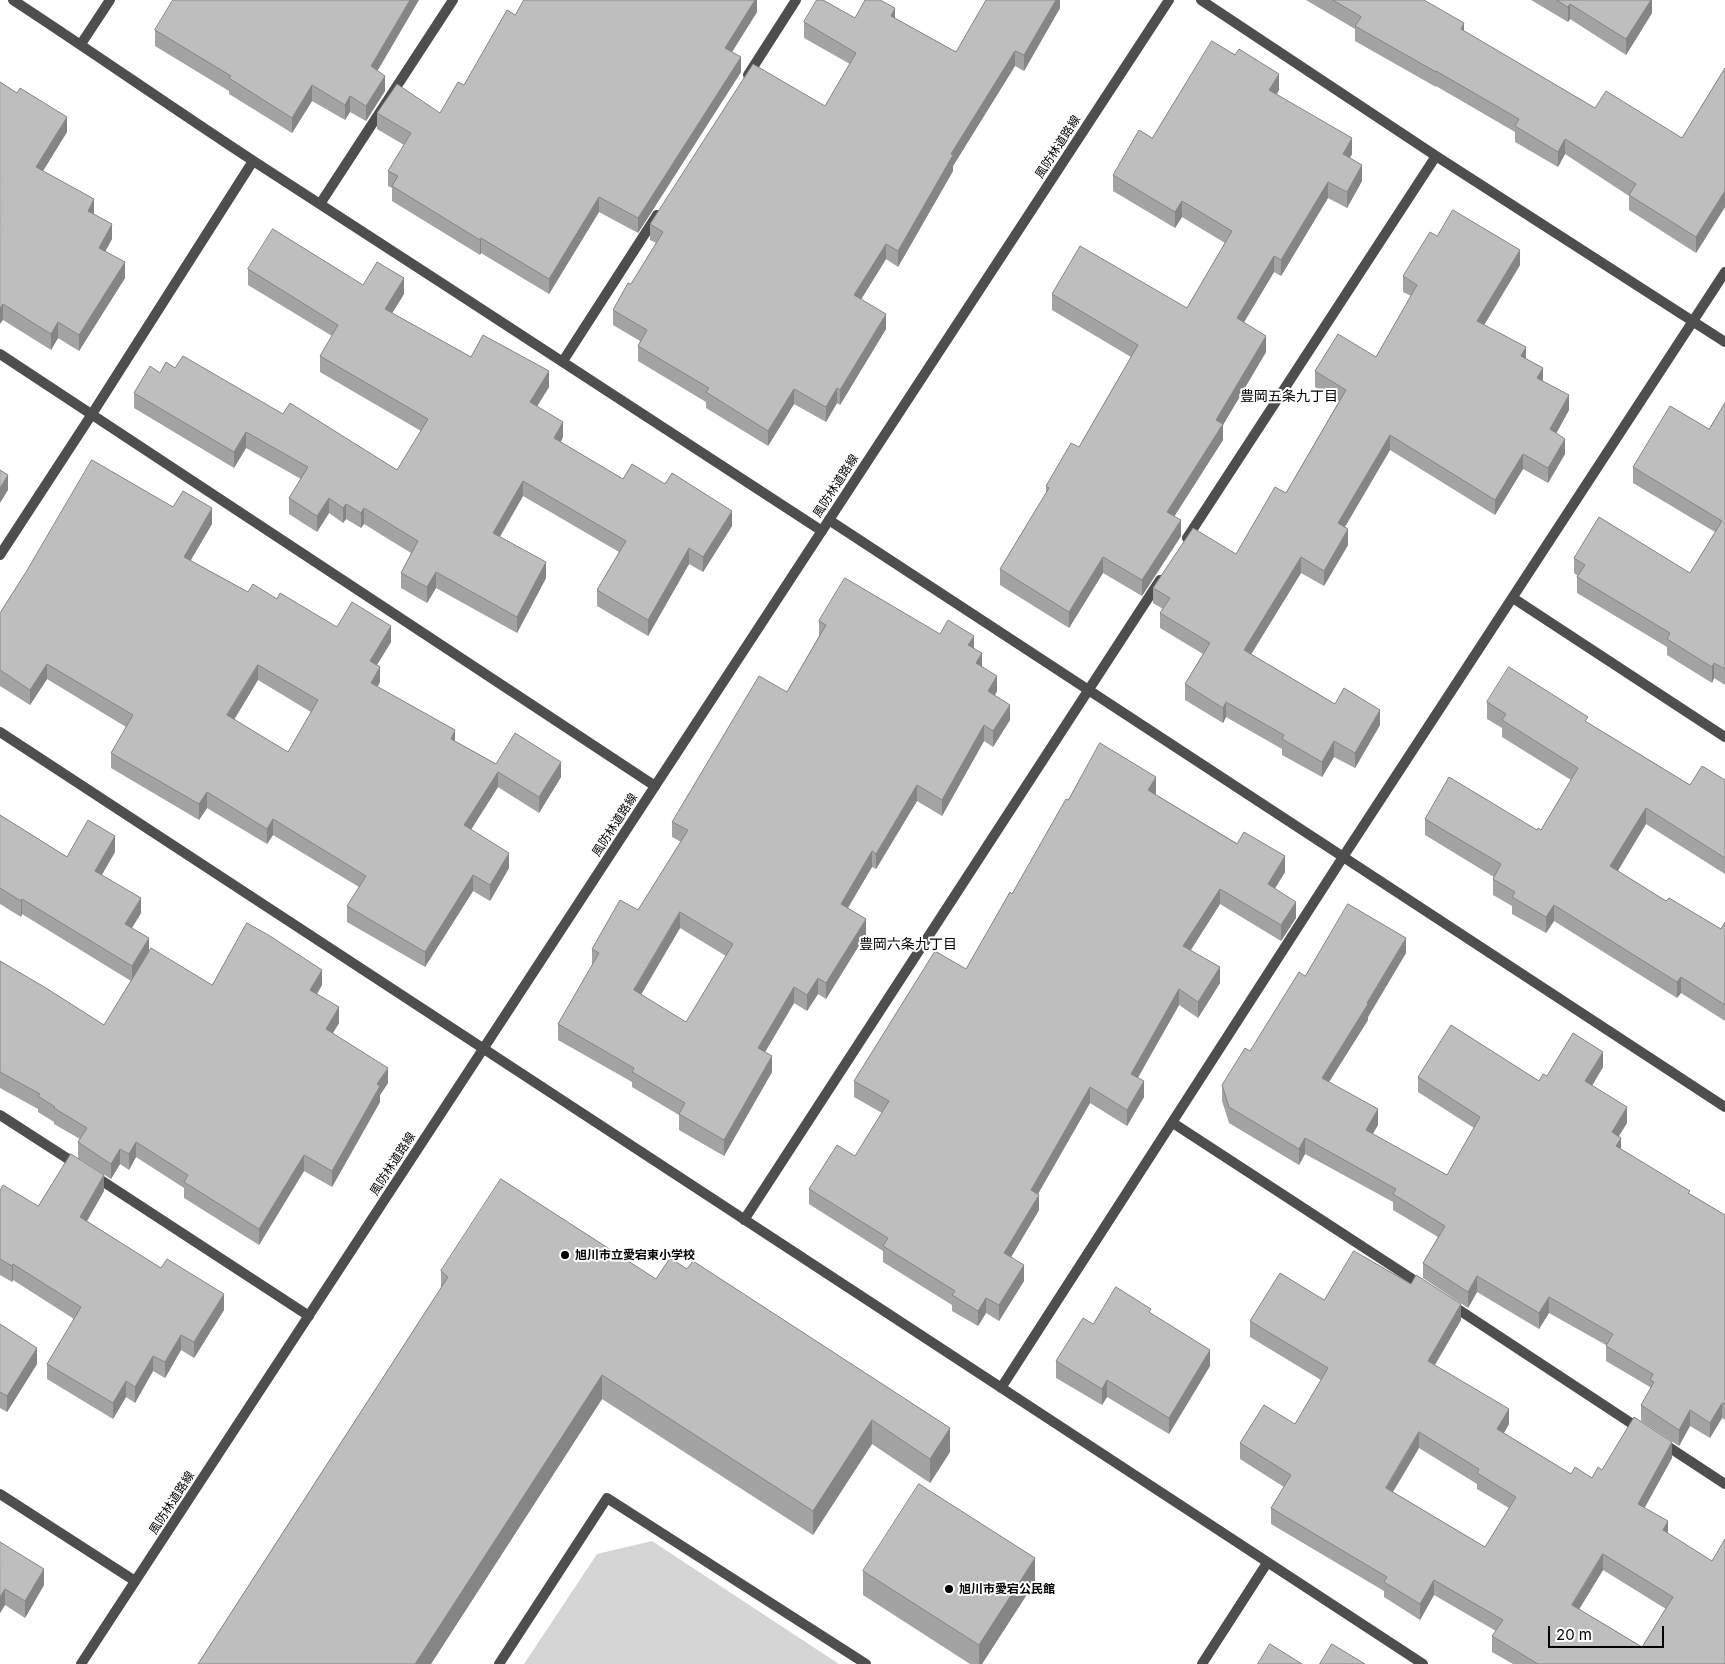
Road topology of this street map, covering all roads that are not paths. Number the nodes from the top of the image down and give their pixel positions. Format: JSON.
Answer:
{"nodes":[{"id":1,"x":13,"y":0,"type":"edge"},
{"id":2,"x":110,"y":0,"type":"edge"},
{"id":3,"x":453,"y":0,"type":"edge"},
{"id":4,"x":796,"y":0,"type":"edge"},
{"id":5,"x":1169,"y":0,"type":"edge"},
{"id":6,"x":1201,"y":0,"type":"edge"},
{"id":7,"x":81,"y":44,"type":"junction"},
{"id":8,"x":742,"y":84,"type":"edge"},
{"id":9,"x":1436,"y":156,"type":"junction"},
{"id":10,"x":253,"y":161,"type":"junction"},
{"id":11,"x":320,"y":204,"type":"junction"},
{"id":12,"x":660,"y":210,"type":"edge"},
{"id":13,"x":1725,"y":272,"type":"edge"},
{"id":14,"x":1693,"y":321,"type":"junction"},
{"id":15,"x":1725,"y":342,"type":"edge"},
{"id":16,"x":0,"y":354,"type":"edge"},
{"id":17,"x":563,"y":361,"type":"junction"},
{"id":18,"x":92,"y":414,"type":"junction"},
{"id":19,"x":829,"y":520,"type":"junction"},
{"id":20,"x":822,"y":531,"type":"junction"},
{"id":21,"x":1181,"y":548,"type":"edge"},
{"id":22,"x":0,"y":555,"type":"edge"},
{"id":23,"x":1164,"y":573,"type":"edge"},
{"id":24,"x":1513,"y":598,"type":"junction"},
{"id":25,"x":1088,"y":690,"type":"junction"},
{"id":26,"x":0,"y":732,"type":"edge"},
{"id":27,"x":1725,"y":737,"type":"edge"},
{"id":28,"x":655,"y":786,"type":"junction"},
{"id":29,"x":1343,"y":857,"type":"junction"},
{"id":30,"x":483,"y":1050,"type":"junction"},
{"id":31,"x":1725,"y":1107,"type":"edge"},
{"id":32,"x":0,"y":1114,"type":"edge"},
{"id":33,"x":1173,"y":1122,"type":"junction"},
{"id":34,"x":744,"y":1220,"type":"junction"},
{"id":35,"x":1428,"y":1290,"type":"edge"},
{"id":36,"x":1445,"y":1301,"type":"edge"},
{"id":37,"x":310,"y":1316,"type":"junction"},
{"id":38,"x":1001,"y":1388,"type":"junction"},
{"id":39,"x":1725,"y":1484,"type":"edge"},
{"id":40,"x":0,"y":1494,"type":"edge"},
{"id":41,"x":1267,"y":1562,"type":"junction"},
{"id":42,"x":135,"y":1581,"type":"junction"},
{"id":43,"x":81,"y":1664,"type":"edge"},
{"id":44,"x":500,"y":1664,"type":"edge"},
{"id":45,"x":866,"y":1664,"type":"edge"},
{"id":46,"x":1202,"y":1664,"type":"edge"},
{"id":47,"x":1423,"y":1664,"type":"edge"}],
"edges":[{"from":1,"to":7,"type":"street"},
{"from":2,"to":7,"type":"street"},
{"from":3,"to":11,"type":"street"},
{"from":4,"to":8,"type":"street"},
{"from":5,"to":19,"type":"street","name":"風防林道路線"},
{"from":6,"to":9,"type":"street"},
{"from":7,"to":10,"type":"street"},
{"from":9,"to":14,"type":"street"},
{"from":9,"to":21,"type":"street"},
{"from":10,"to":11,"type":"street"},
{"from":10,"to":18,"type":"street"},
{"from":11,"to":17,"type":"street"},
{"from":12,"to":17,"type":"street"},
{"from":13,"to":14,"type":"street"},
{"from":14,"to":15,"type":"street"},
{"from":14,"to":24,"type":"street"},
{"from":16,"to":18,"type":"street"},
{"from":17,"to":20,"type":"street"},
{"from":18,"to":22,"type":"street"},
{"from":18,"to":28,"type":"street"},
{"from":19,"to":20,"type":"street","name":"風防林道路線"},
{"from":19,"to":25,"type":"street"},
{"from":20,"to":28,"type":"street","name":"風防林道路線"},
{"from":23,"to":25,"type":"street"},
{"from":24,"to":27,"type":"street"},
{"from":24,"to":29,"type":"street"},
{"from":25,"to":29,"type":"street"},
{"from":25,"to":34,"type":"street"},
{"from":26,"to":30,"type":"street"},
{"from":28,"to":30,"type":"street","name":"風防林道路線"},
{"from":29,"to":31,"type":"street"},
{"from":29,"to":33,"type":"street"},
{"from":30,"to":34,"type":"street"},
{"from":30,"to":37,"type":"street","name":"風防林道路線"},
{"from":32,"to":37,"type":"street"},
{"from":33,"to":35,"type":"street"},
{"from":33,"to":38,"type":"street"},
{"from":34,"to":38,"type":"street"},
{"from":36,"to":39,"type":"street"},
{"from":37,"to":42,"type":"street","name":"風防林道路線"},
{"from":38,"to":41,"type":"street"},
{"from":40,"to":42,"type":"street"},
{"from":41,"to":46,"type":"street"},
{"from":41,"to":47,"type":"street"},
{"from":42,"to":43,"type":"street","name":"風防林道路線"},
{"from":44,"to":45,"type":"street"}]}
